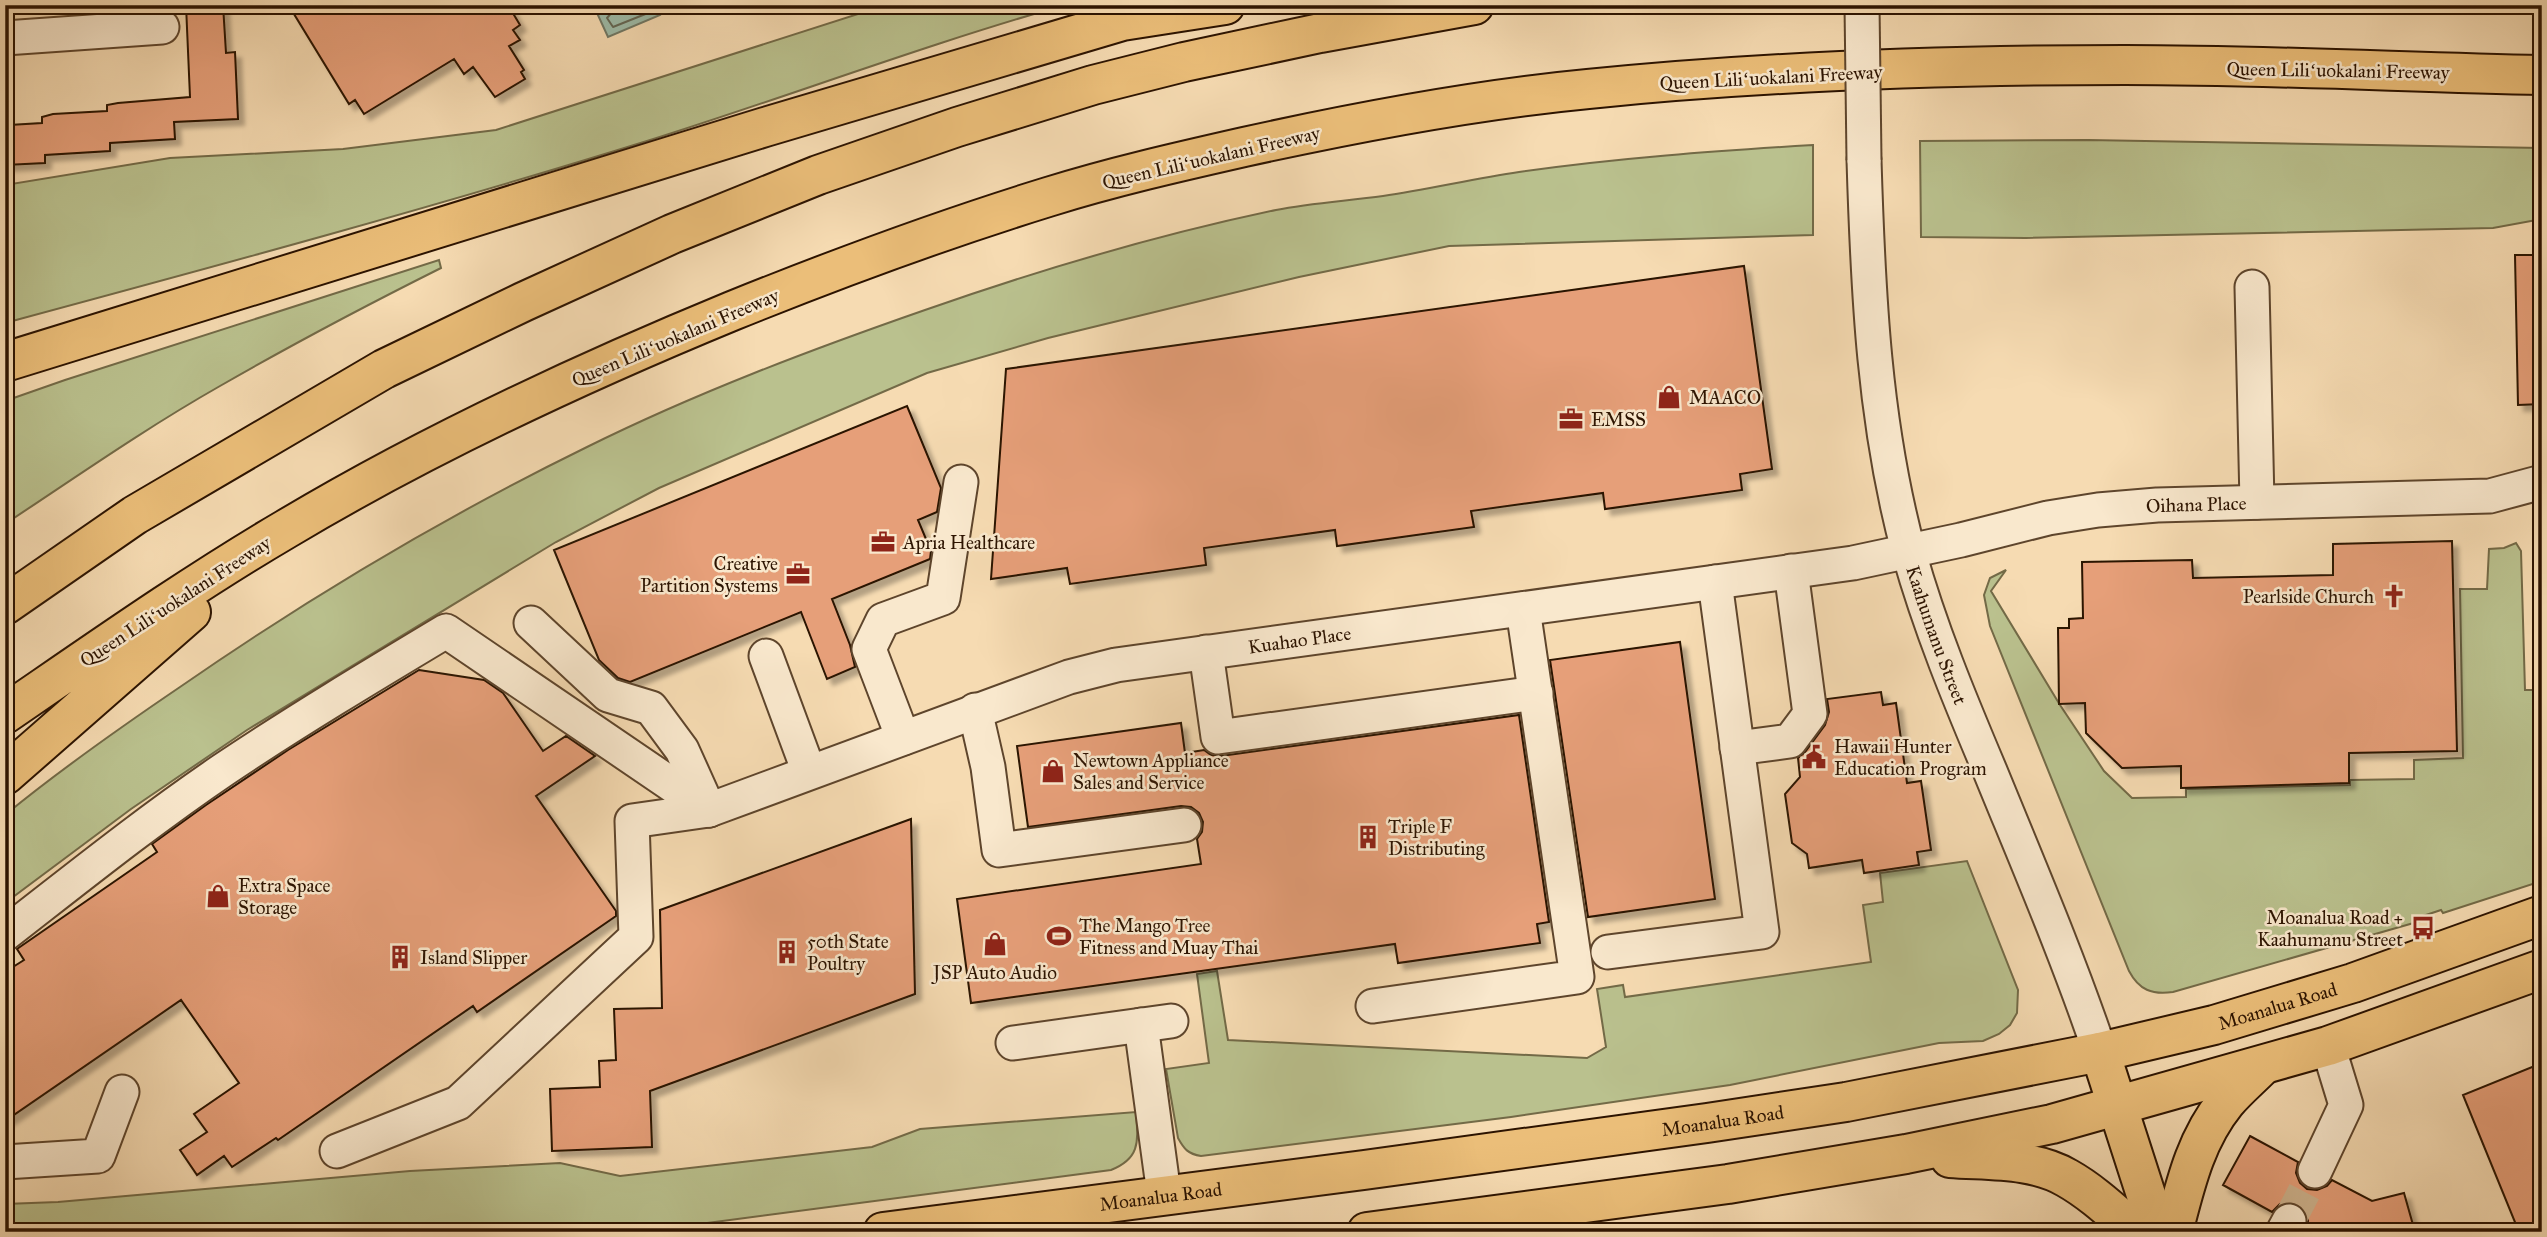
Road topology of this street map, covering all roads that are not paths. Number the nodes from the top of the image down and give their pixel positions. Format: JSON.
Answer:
{"nodes":[{"id":1,"x":1226,"y":5,"type":"edge"},
{"id":2,"x":1474,"y":5,"type":"edge"},
{"id":3,"x":1862,"y":5,"type":"edge"},
{"id":4,"x":162,"y":27,"type":"dead end"},
{"id":5,"x":5,"y":38,"type":"edge"},
{"id":6,"x":2542,"y":75,"type":"edge"},
{"id":7,"x":2252,"y":287,"type":"dead end"},
{"id":8,"x":5,"y":362,"type":"edge"},
{"id":9,"x":961,"y":482,"type":"dead end"},
{"id":10,"x":2542,"y":482,"type":"edge"},
{"id":11,"x":2257,"y":502,"type":"junction"},
{"id":12,"x":286,"y":529,"type":"junction"},
{"id":13,"x":1909,"y":551,"type":"junction"},
{"id":14,"x":1790,"y":571,"type":"junction"},
{"id":15,"x":1715,"y":582,"type":"junction"},
{"id":16,"x":5,"y":605,"type":"edge"},
{"id":17,"x":1523,"y":608,"type":"junction"},
{"id":18,"x":531,"y":623,"type":"dead end"},
{"id":19,"x":1206,"y":652,"type":"junction"},
{"id":20,"x":766,"y":656,"type":"dead end"},
{"id":21,"x":1536,"y":693,"type":"junction"},
{"id":22,"x":975,"y":710,"type":"junction"},
{"id":23,"x":5,"y":714,"type":"edge"},
{"id":24,"x":903,"y":738,"type":"junction"},
{"id":25,"x":1737,"y":748,"type":"junction"},
{"id":26,"x":809,"y":772,"type":"junction"},
{"id":27,"x":5,"y":775,"type":"edge"},
{"id":28,"x":709,"y":810,"type":"junction"},
{"id":29,"x":1184,"y":825,"type":"dead end"},
{"id":30,"x":2542,"y":915,"type":"edge"},
{"id":31,"x":5,"y":934,"type":"edge"},
{"id":32,"x":1608,"y":952,"type":"dead end"},
{"id":33,"x":2542,"y":969,"type":"edge"},
{"id":34,"x":1373,"y":1006,"type":"dead end"},
{"id":35,"x":1013,"y":1044,"type":"dead end"},
{"id":36,"x":2328,"y":1046,"type":"junction"},
{"id":37,"x":2100,"y":1052,"type":"junction"},
{"id":38,"x":2262,"y":1066,"type":"junction"},
{"id":39,"x":121,"y":1092,"type":"dead end"},
{"id":40,"x":2118,"y":1106,"type":"junction"},
{"id":41,"x":337,"y":1151,"type":"dead end"},
{"id":42,"x":1906,"y":1154,"type":"junction"},
{"id":43,"x":5,"y":1161,"type":"edge"},
{"id":44,"x":2315,"y":1171,"type":"tunnel mouth"},
{"id":45,"x":1164,"y":1194,"type":"junction"},
{"id":46,"x":883,"y":1232,"type":"edge"},
{"id":47,"x":1367,"y":1232,"type":"edge"},
{"id":48,"x":2136,"y":1232,"type":"edge"},
{"id":49,"x":2158,"y":1232,"type":"edge"},
{"id":50,"x":2173,"y":1232,"type":"edge"}],
"edges":[{"from":1,"to":8,"type":"main road"},
{"from":2,"to":16,"type":"main road"},
{"from":3,"to":13,"type":"street","name":"Kaahumanu Street","bridge":true},
{"from":4,"to":5,"type":"street"},
{"from":6,"to":12,"type":"main road","name":"Queen Liliʻuokalani Freeway"},
{"from":7,"to":11,"type":"street"},
{"from":9,"to":24,"type":"street"},
{"from":10,"to":11,"type":"street","name":"Oihana Place"},
{"from":11,"to":13,"type":"street","name":"Oihana Place"},
{"from":12,"to":23,"type":"main road","name":"Queen Liliʻuokalani Freeway"},
{"from":12,"to":27,"type":"main road"},
{"from":13,"to":14,"type":"street","name":"Kuahao Place"},
{"from":13,"to":37,"type":"street","name":"Kaahumanu Street"},
{"from":14,"to":15,"type":"street","name":"Kuahao Place"},
{"from":14,"to":25,"type":"street"},
{"from":15,"to":17,"type":"street","name":"Kuahao Place"},
{"from":15,"to":25,"type":"street"},
{"from":17,"to":19,"type":"street","name":"Kuahao Place"},
{"from":17,"to":21,"type":"street"},
{"from":18,"to":28,"type":"street"},
{"from":19,"to":21,"type":"street"},
{"from":19,"to":22,"type":"street","name":"Kuahao Place"},
{"from":20,"to":26,"type":"street"},
{"from":21,"to":34,"type":"street"},
{"from":22,"to":24,"type":"street","name":"Kuahao Place"},
{"from":22,"to":29,"type":"street"},
{"from":24,"to":26,"type":"street","name":"Kuahao Place"},
{"from":25,"to":32,"type":"street"},
{"from":26,"to":28,"type":"street","name":"Kuahao Place"},
{"from":28,"to":31,"type":"street"},
{"from":28,"to":41,"type":"street","name":"Kuahao Place"},
{"from":30,"to":37,"type":"main road","name":"Moanalua Road"},
{"from":33,"to":36,"type":"main road"},
{"from":35,"to":45,"type":"street"},
{"from":36,"to":38,"type":"main road"},
{"from":36,"to":44,"type":"street"},
{"from":37,"to":40,"type":"main road","name":"Kaahumanu Street"},
{"from":37,"to":45,"type":"main road","name":"Moanalua Road"},
{"from":38,"to":40,"type":"main road"},
{"from":38,"to":50,"type":"main road"},
{"from":39,"to":43,"type":"street"},
{"from":40,"to":42,"type":"main road"},
{"from":40,"to":49,"type":"main road","name":"Kaahumanu Street"},
{"from":42,"to":47,"type":"main road"},
{"from":42,"to":48,"type":"main road"},
{"from":45,"to":46,"type":"main road","name":"Moanalua Road"}]}
